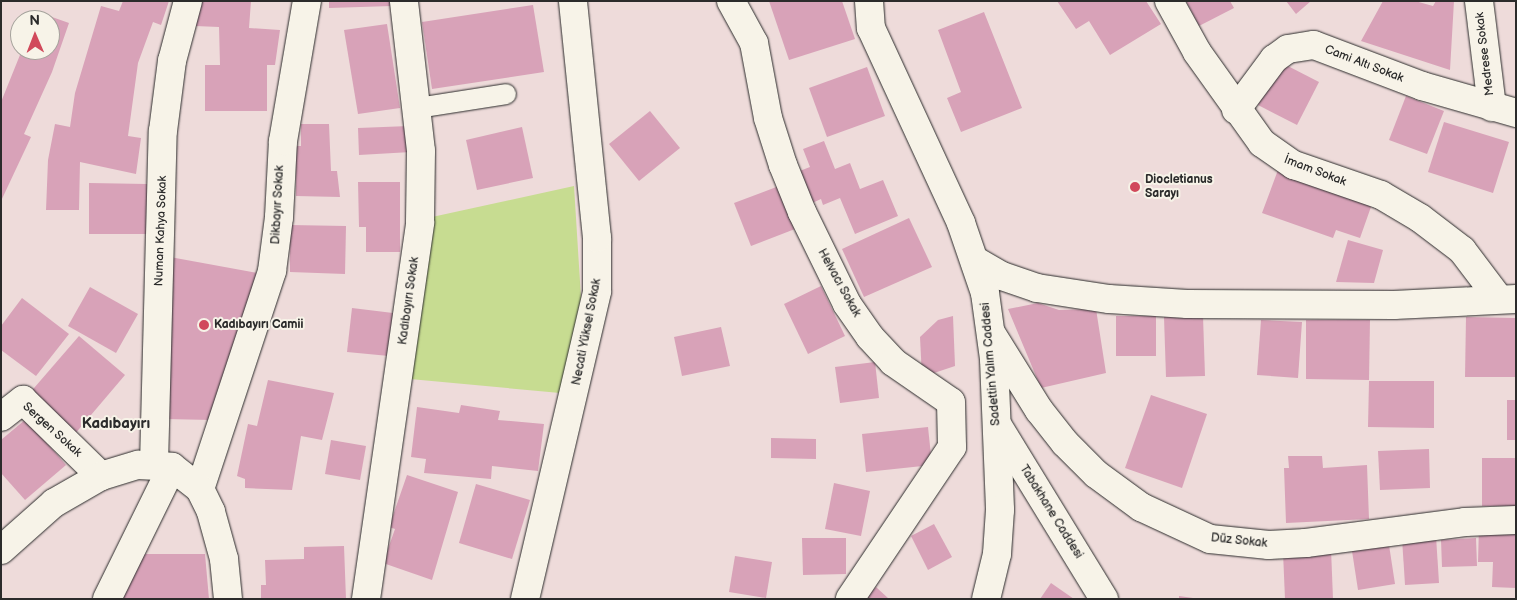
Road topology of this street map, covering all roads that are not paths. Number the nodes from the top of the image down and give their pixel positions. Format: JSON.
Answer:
{"nodes":[{"id":1,"x":188,"y":1,"type":"edge"},
{"id":2,"x":307,"y":1,"type":"edge"},
{"id":3,"x":404,"y":1,"type":"edge"},
{"id":4,"x":573,"y":1,"type":"edge"},
{"id":5,"x":731,"y":1,"type":"edge"},
{"id":6,"x":863,"y":1,"type":"edge"},
{"id":7,"x":869,"y":1,"type":"edge"},
{"id":8,"x":1169,"y":1,"type":"edge"},
{"id":9,"x":1479,"y":1,"type":"edge"},
{"id":10,"x":871,"y":28,"type":"junction"},
{"id":11,"x":506,"y":94,"type":"dead end"},
{"id":12,"x":417,"y":108,"type":"junction"},
{"id":13,"x":1236,"y":110,"type":"junction"},
{"id":14,"x":1504,"y":110,"type":"edge"},
{"id":15,"x":976,"y":261,"type":"junction"},
{"id":16,"x":1508,"y":299,"type":"edge"},
{"id":17,"x":990,"y":333,"type":"junction"},
{"id":18,"x":1,"y":417,"type":"edge"},
{"id":19,"x":998,"y":426,"type":"junction"},
{"id":20,"x":163,"y":465,"type":"junction"},
{"id":21,"x":100,"y":476,"type":"junction"},
{"id":22,"x":200,"y":490,"type":"junction"},
{"id":23,"x":1516,"y":520,"type":"edge"},
{"id":24,"x":1,"y":550,"type":"edge"},
{"id":25,"x":106,"y":599,"type":"edge"},
{"id":26,"x":228,"y":599,"type":"edge"},
{"id":27,"x":366,"y":599,"type":"edge"},
{"id":28,"x":525,"y":599,"type":"edge"},
{"id":29,"x":850,"y":599,"type":"edge"},
{"id":30,"x":986,"y":599,"type":"edge"},
{"id":31,"x":1104,"y":599,"type":"edge"}],
"edges":[{"from":1,"to":20,"type":"street","name":"Numan Kahya Sokak"},
{"from":2,"to":22,"type":"street","name":"Dikbayır Sokak"},
{"from":3,"to":12,"type":"street","name":"Kadıbayırı Sokak"},
{"from":4,"to":28,"type":"street","name":"Necati Yüksel Sokak"},
{"from":5,"to":29,"type":"street","name":"Helvacı Sokak"},
{"from":6,"to":10,"type":"street"},
{"from":7,"to":10,"type":"street","name":"Sadettin Yalım Caddesi"},
{"from":8,"to":13,"type":"street","name":"İmam Sokak"},
{"from":9,"to":14,"type":"street","name":"Medrese Sokak"},
{"from":10,"to":15,"type":"street","name":"Sadettin Yalım Caddesi"},
{"from":11,"to":12,"type":"lane"},
{"from":12,"to":27,"type":"street","name":"Kadıbayırı Sokak"},
{"from":13,"to":14,"type":"street","name":"Cami Altı Sokak"},
{"from":13,"to":16,"type":"street","name":"İmam Sokak"},
{"from":15,"to":16,"type":"street"},
{"from":15,"to":17,"type":"street","name":"Sadettin Yalım Caddesi"},
{"from":17,"to":19,"type":"street","name":"Sadettin Yalım Caddesi"},
{"from":17,"to":23,"type":"street","name":"Düz Sokak"},
{"from":18,"to":21,"type":"street","name":"Sergen Sokak"},
{"from":19,"to":30,"type":"street","name":"Sadettin Yalım Caddesi"},
{"from":19,"to":31,"type":"street","name":"Tabakhane Caddesi"},
{"from":20,"to":21,"type":"street"},
{"from":20,"to":22,"type":"street"},
{"from":20,"to":25,"type":"street"},
{"from":21,"to":24,"type":"street"},
{"from":22,"to":26,"type":"street"}]}
